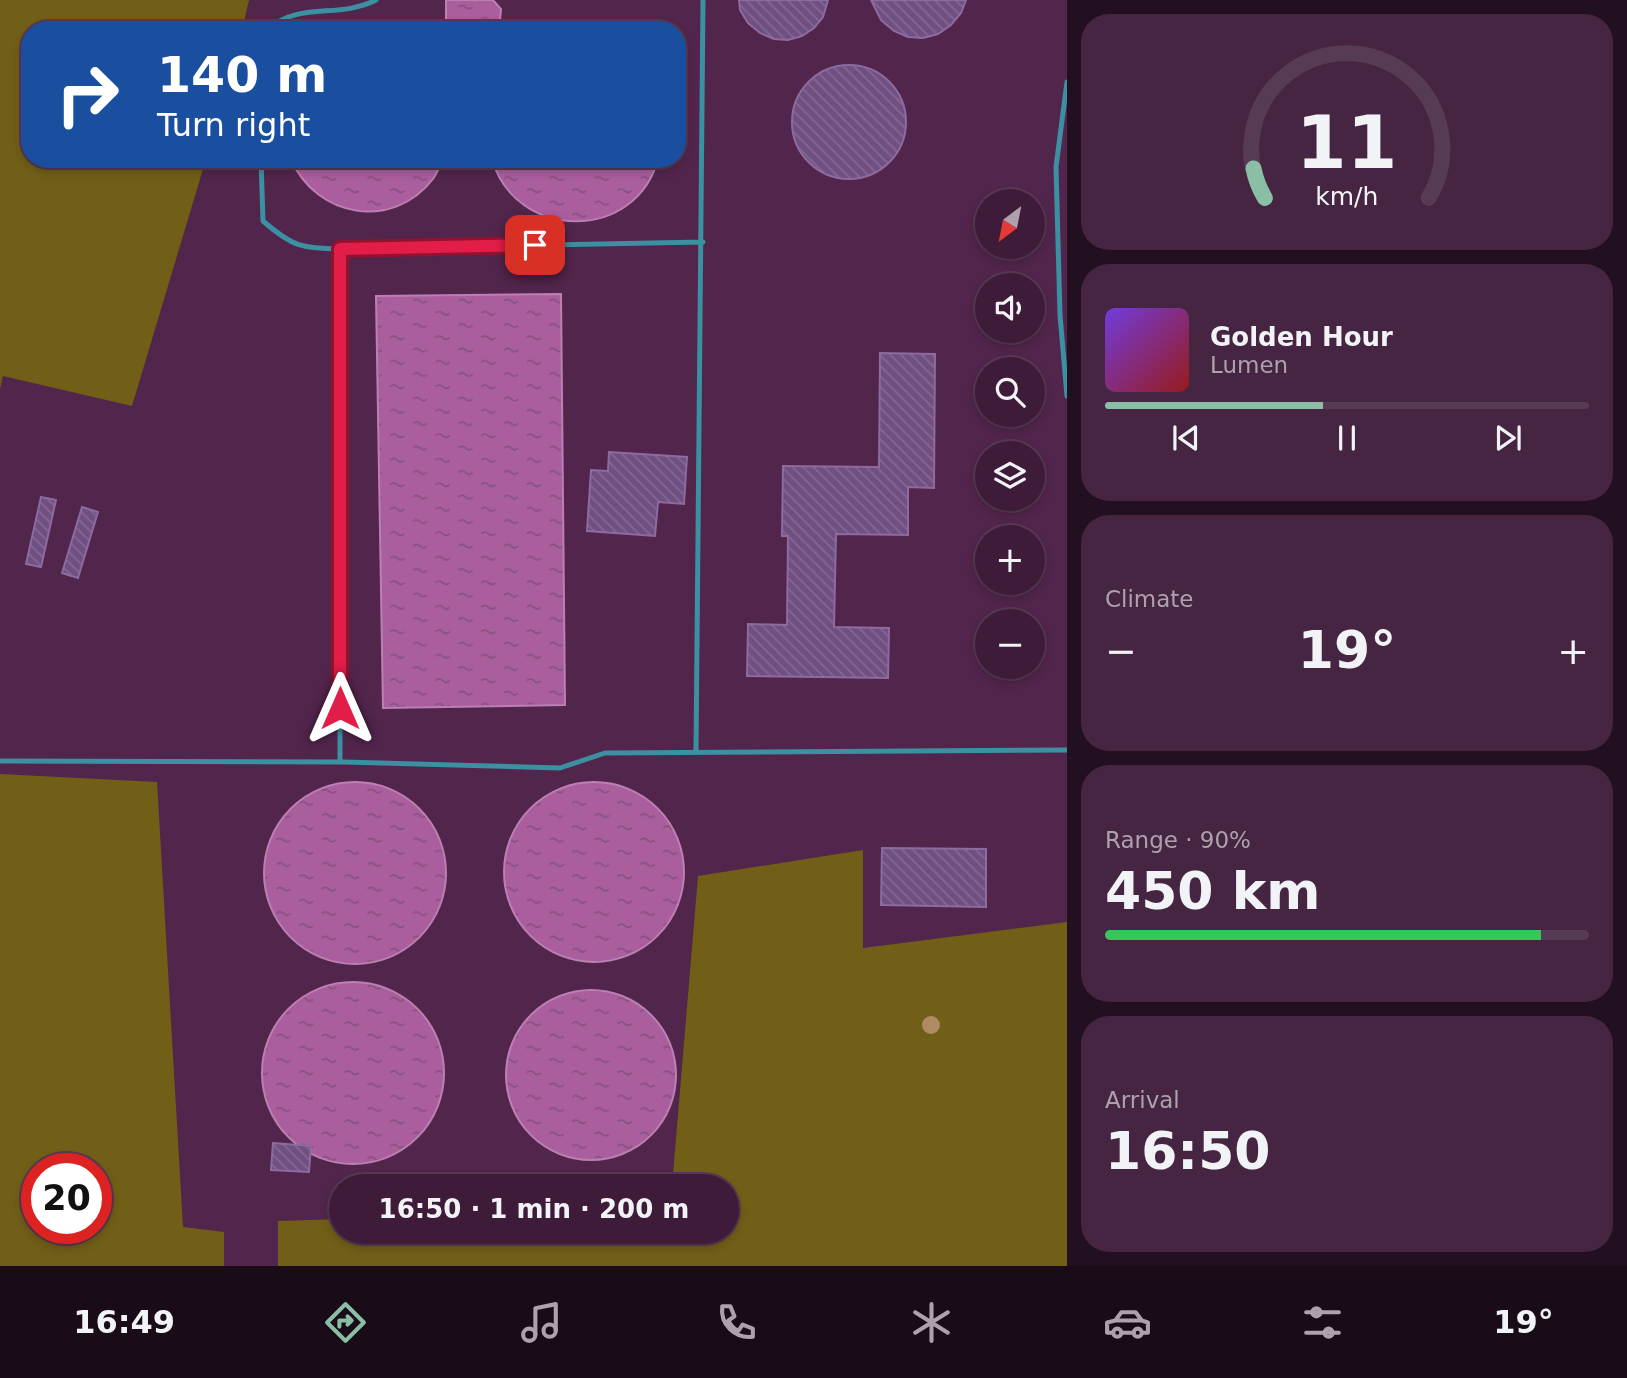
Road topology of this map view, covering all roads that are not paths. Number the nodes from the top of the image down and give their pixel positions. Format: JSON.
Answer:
{"nodes":[{"id":1,"x":376,"y":0,"type":"edge"},
{"id":2,"x":703,"y":0,"type":"edge"},
{"id":3,"x":274,"y":21,"type":"edge"},
{"id":4,"x":1067,"y":82,"type":"edge"},
{"id":5,"x":261,"y":168,"type":"edge"},
{"id":6,"x":703,"y":242,"type":"junction"},
{"id":7,"x":340,"y":249,"type":"junction"},
{"id":8,"x":1067,"y":396,"type":"edge"},
{"id":9,"x":1067,"y":750,"type":"edge"},
{"id":10,"x":696,"y":752,"type":"junction"},
{"id":11,"x":0,"y":761,"type":"edge"},
{"id":12,"x":340,"y":762,"type":"junction"}],
"edges":[{"from":1,"to":3,"type":"lane"},
{"from":2,"to":6,"type":"lane"},
{"from":4,"to":8,"type":"lane"},
{"from":5,"to":7,"type":"lane"},
{"from":6,"to":7,"type":"lane"},
{"from":6,"to":10,"type":"lane"},
{"from":7,"to":12,"type":"lane"},
{"from":9,"to":10,"type":"lane"},
{"from":10,"to":12,"type":"lane"},
{"from":11,"to":12,"type":"lane"}]}
